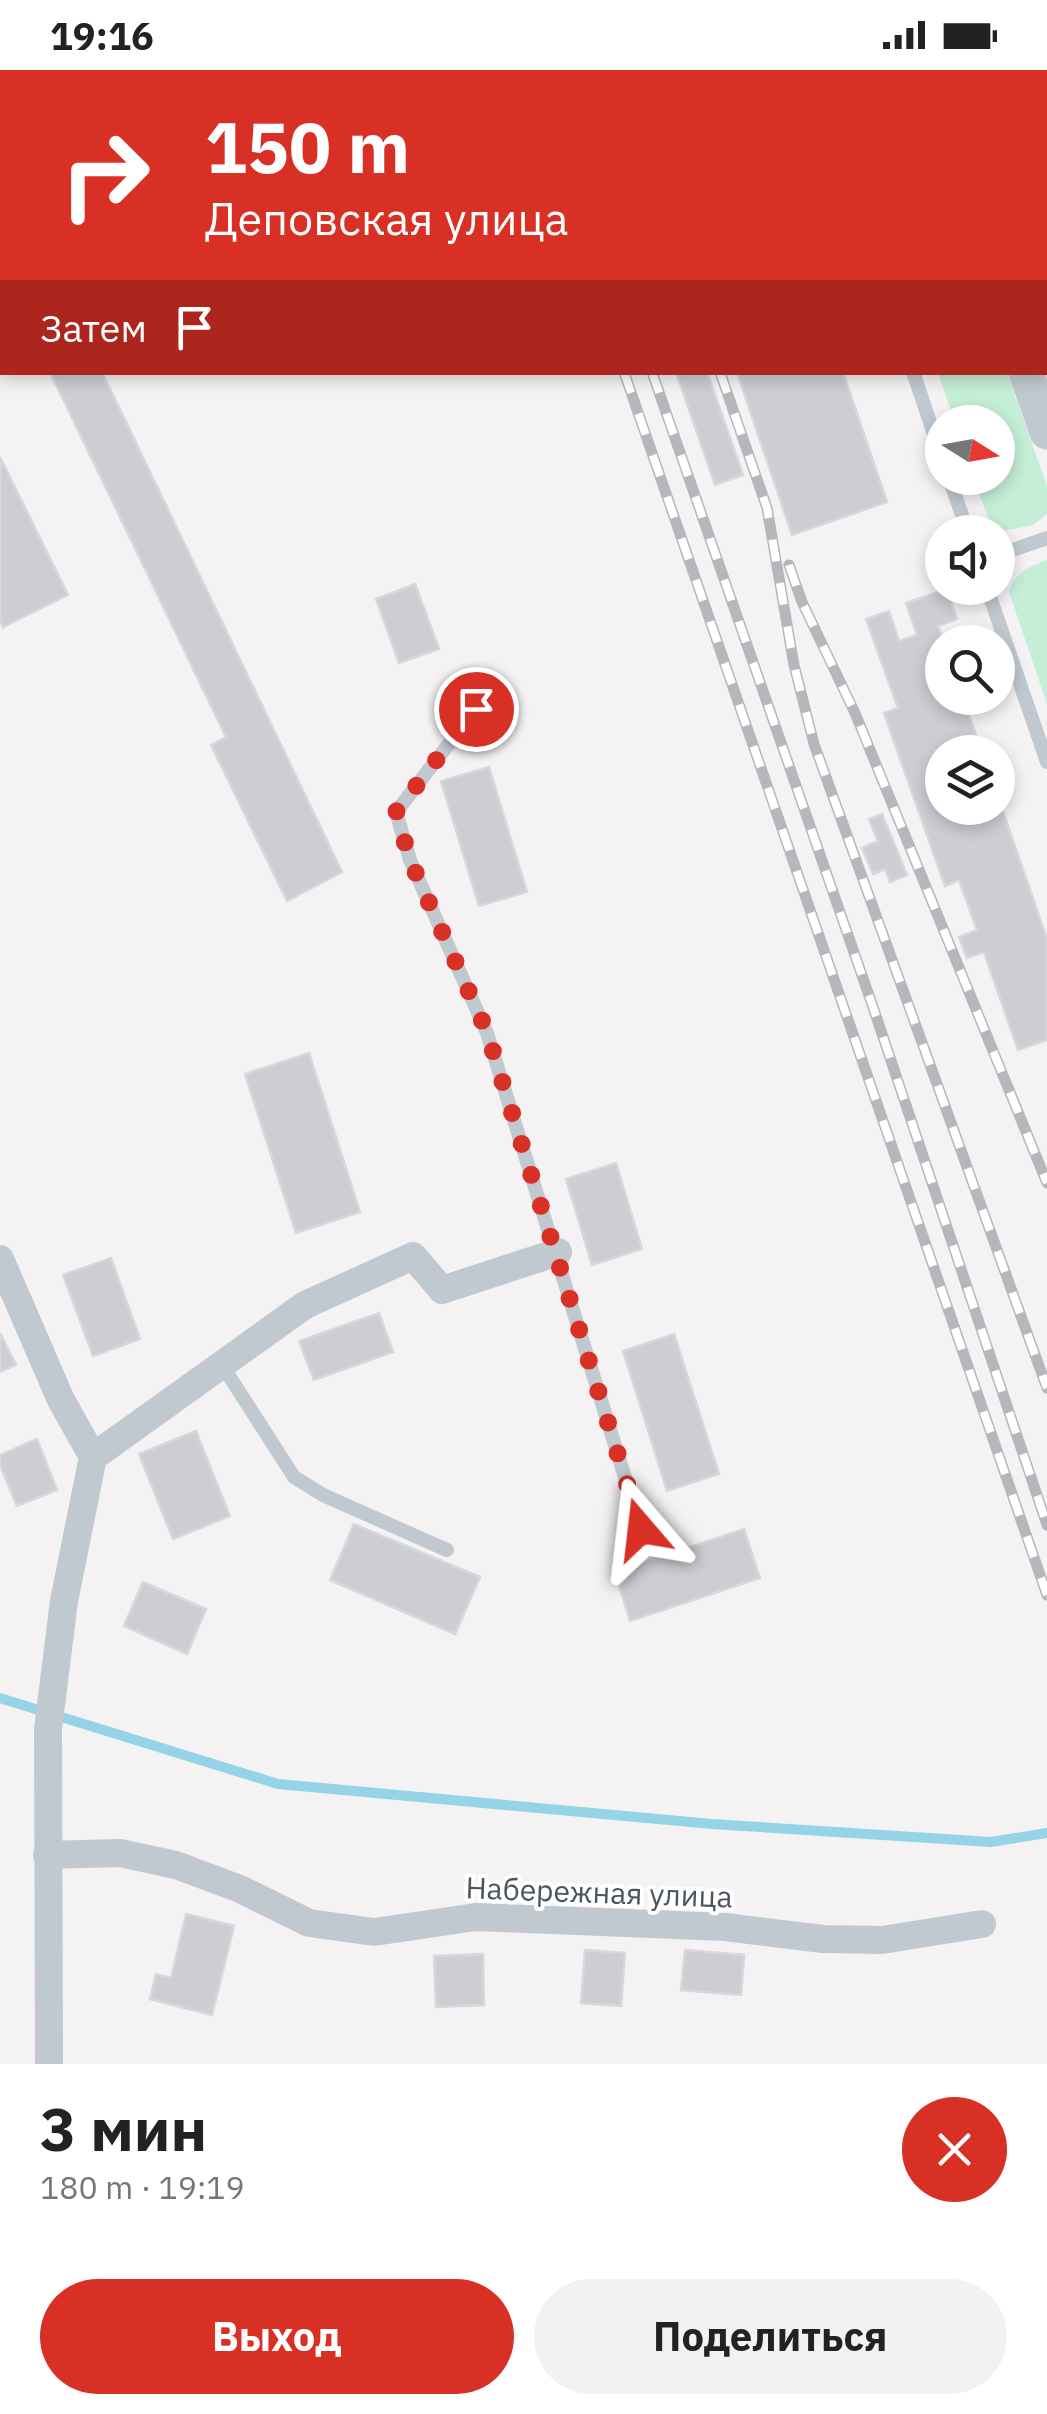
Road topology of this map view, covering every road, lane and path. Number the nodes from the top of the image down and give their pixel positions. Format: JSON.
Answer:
{"nodes":[{"id":1,"x":914,"y":375,"type":"edge"},
{"id":2,"x":1027,"y":375,"type":"edge"},
{"id":3,"x":925,"y":408,"type":"edge"},
{"id":4,"x":1047,"y":432,"type":"edge"},
{"id":5,"x":1047,"y":538,"type":"edge"},
{"id":6,"x":1015,"y":549,"type":"edge"},
{"id":7,"x":993,"y":605,"type":"edge"},
{"id":8,"x":476,"y":709,"type":"dead end"},
{"id":9,"x":1047,"y":762,"type":"edge"},
{"id":10,"x":558,"y":1252,"type":"junction"},
{"id":11,"x":0,"y":1259,"type":"edge"},
{"id":12,"x":222,"y":1364,"type":"junction"},
{"id":13,"x":93,"y":1457,"type":"junction"},
{"id":14,"x":641,"y":1529,"type":"dead end"},
{"id":15,"x":447,"y":1550,"type":"dead end"},
{"id":16,"x":48,"y":1855,"type":"junction"},
{"id":17,"x":982,"y":1924,"type":"dead end"},
{"id":18,"x":48,"y":2064,"type":"edge"}],
"edges":[{"from":1,"to":3,"type":"lane"},
{"from":2,"to":4,"type":"street"},
{"from":5,"to":6,"type":"lane"},
{"from":7,"to":9,"type":"lane"},
{"from":8,"to":10,"type":"lane"},
{"from":10,"to":12,"type":"street"},
{"from":10,"to":14,"type":"lane"},
{"from":11,"to":13,"type":"street"},
{"from":12,"to":13,"type":"street"},
{"from":12,"to":15,"type":"lane"},
{"from":13,"to":16,"type":"street"},
{"from":16,"to":17,"type":"street","name":"Набережная улица"},
{"from":16,"to":18,"type":"street"}]}
